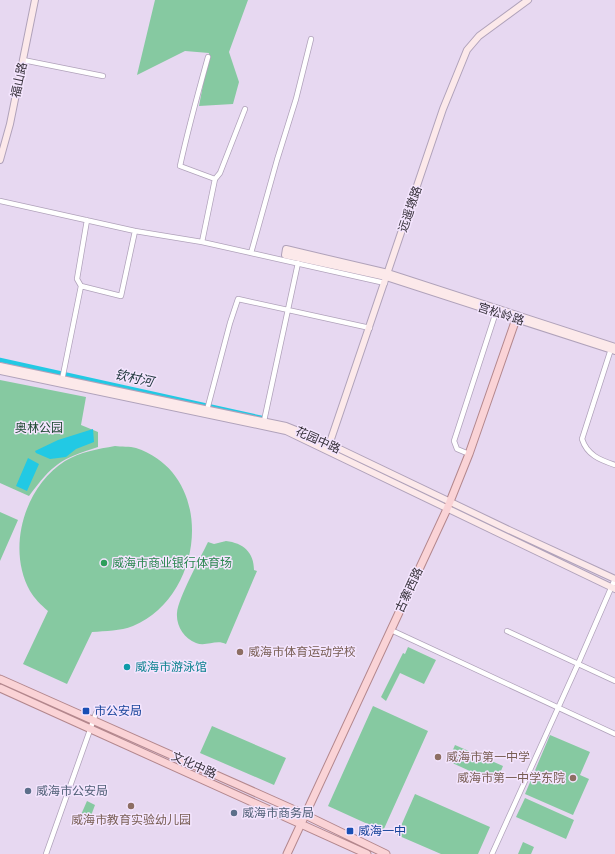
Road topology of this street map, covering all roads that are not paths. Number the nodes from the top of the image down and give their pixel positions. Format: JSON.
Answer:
{"nodes":[{"id":1,"x":34,"y":0,"type":"edge"},
{"id":2,"x":528,"y":0,"type":"edge"},
{"id":3,"x":311,"y":39,"type":"dead end"},
{"id":4,"x":208,"y":57,"type":"dead end"},
{"id":5,"x":23,"y":60,"type":"junction"},
{"id":6,"x":103,"y":76,"type":"dead end"},
{"id":7,"x":245,"y":109,"type":"dead end"},
{"id":8,"x":0,"y":160,"type":"edge"},
{"id":9,"x":215,"y":179,"type":"junction"},
{"id":10,"x":0,"y":201,"type":"edge"},
{"id":11,"x":87,"y":220,"type":"junction"},
{"id":12,"x":135,"y":231,"type":"junction"},
{"id":13,"x":202,"y":242,"type":"junction"},
{"id":14,"x":251,"y":253,"type":"junction"},
{"id":15,"x":298,"y":263,"type":"junction"},
{"id":16,"x":386,"y":278,"type":"junction"},
{"id":17,"x":81,"y":286,"type":"junction"},
{"id":18,"x":289,"y":311,"type":"junction"},
{"id":19,"x":496,"y":312,"type":"junction"},
{"id":20,"x":516,"y":319,"type":"junction"},
{"id":21,"x":370,"y":328,"type":"junction"},
{"id":22,"x":614,"y":349,"type":"edge"},
{"id":23,"x":0,"y":366,"type":"edge"},
{"id":24,"x":0,"y":372,"type":"edge"},
{"id":25,"x":62,"y":378,"type":"junction"},
{"id":26,"x":208,"y":407,"type":"junction"},
{"id":27,"x":264,"y":421,"type":"junction"},
{"id":28,"x":329,"y":445,"type":"junction"},
{"id":29,"x":469,"y":454,"type":"junction"},
{"id":30,"x":615,"y":466,"type":"edge"},
{"id":31,"x":449,"y":505,"type":"junction"},
{"id":32,"x":615,"y":579,"type":"edge"},
{"id":33,"x":613,"y":588,"type":"edge"},
{"id":34,"x":391,"y":630,"type":"junction"},
{"id":35,"x":507,"y":631,"type":"dead end"},
{"id":36,"x":578,"y":664,"type":"junction"},
{"id":37,"x":0,"y":679,"type":"edge"},
{"id":38,"x":615,"y":681,"type":"edge"},
{"id":39,"x":0,"y":688,"type":"edge"},
{"id":40,"x":559,"y":706,"type":"junction"},
{"id":41,"x":96,"y":713,"type":"dead end"},
{"id":42,"x":93,"y":720,"type":"junction"},
{"id":43,"x":89,"y":729,"type":"junction"},
{"id":44,"x":615,"y":734,"type":"edge"},
{"id":45,"x":304,"y":815,"type":"junction"},
{"id":46,"x":301,"y":823,"type":"junction"},
{"id":47,"x":46,"y":854,"type":"edge"},
{"id":48,"x":287,"y":854,"type":"edge"},
{"id":49,"x":367,"y":854,"type":"edge"},
{"id":50,"x":386,"y":854,"type":"edge"},
{"id":51,"x":492,"y":854,"type":"edge"}],
"edges":[{"from":1,"to":5,"type":"main road","name":"福山路"},
{"from":2,"to":16,"type":"main road","name":"远遥墩路"},
{"from":3,"to":14,"type":"street"},
{"from":4,"to":9,"type":"street"},
{"from":5,"to":6,"type":"street"},
{"from":5,"to":8,"type":"main road","name":"福山路"},
{"from":7,"to":9,"type":"street"},
{"from":9,"to":13,"type":"street"},
{"from":10,"to":11,"type":"street"},
{"from":11,"to":12,"type":"street"},
{"from":11,"to":17,"type":"street"},
{"from":12,"to":13,"type":"street"},
{"from":12,"to":17,"type":"street"},
{"from":13,"to":14,"type":"street"},
{"from":14,"to":15,"type":"street"},
{"from":15,"to":16,"type":"street"},
{"from":15,"to":18,"type":"street"},
{"from":16,"to":16,"type":"main road"},
{"from":16,"to":19,"type":"main road","name":"宫松岭路"},
{"from":16,"to":21,"type":"main road","name":"远遥墩路"},
{"from":16,"to":22,"type":"main road"},
{"from":17,"to":25,"type":"street"},
{"from":18,"to":21,"type":"street"},
{"from":18,"to":26,"type":"street"},
{"from":18,"to":27,"type":"street"},
{"from":19,"to":20,"type":"main road","name":"宫松岭路"},
{"from":19,"to":29,"type":"street"},
{"from":20,"to":22,"type":"main road","name":"宫松岭路"},
{"from":20,"to":29,"type":"main road","name":"古寨西路"},
{"from":21,"to":28,"type":"main road","name":"远遥墩路"},
{"from":22,"to":30,"type":"street"},
{"from":23,"to":25,"type":"main road","name":"花园中路"},
{"from":24,"to":31,"type":"main road"},
{"from":25,"to":26,"type":"main road","name":"花园中路"},
{"from":26,"to":27,"type":"main road","name":"花园中路"},
{"from":27,"to":28,"type":"main road","name":"花园中路"},
{"from":28,"to":31,"type":"main road","name":"花园中路"},
{"from":29,"to":31,"type":"main road","name":"古寨西路"},
{"from":31,"to":32,"type":"main road","name":"花园中路"},
{"from":31,"to":33,"type":"main road"},
{"from":31,"to":34,"type":"main road","name":"古寨西路"},
{"from":32,"to":33,"type":"street"},
{"from":33,"to":36,"type":"street"},
{"from":34,"to":40,"type":"street"},
{"from":34,"to":45,"type":"main road","name":"古寨西路"},
{"from":35,"to":36,"type":"street"},
{"from":36,"to":38,"type":"street"},
{"from":36,"to":40,"type":"street"},
{"from":37,"to":42,"type":"main road","name":"文化中路"},
{"from":39,"to":43,"type":"main road","name":"文化中路"},
{"from":40,"to":44,"type":"street"},
{"from":40,"to":51,"type":"street"},
{"from":41,"to":42,"type":"street"},
{"from":42,"to":43,"type":"street"},
{"from":42,"to":45,"type":"main road","name":"文化中路"},
{"from":43,"to":46,"type":"main road","name":"文化中路"},
{"from":43,"to":47,"type":"street"},
{"from":45,"to":46,"type":"main road","name":"古寨西路"},
{"from":45,"to":50,"type":"main road","name":"文化中路"},
{"from":46,"to":48,"type":"main road","name":"古寨西路"},
{"from":46,"to":49,"type":"main road","name":"文化中路"}]}
